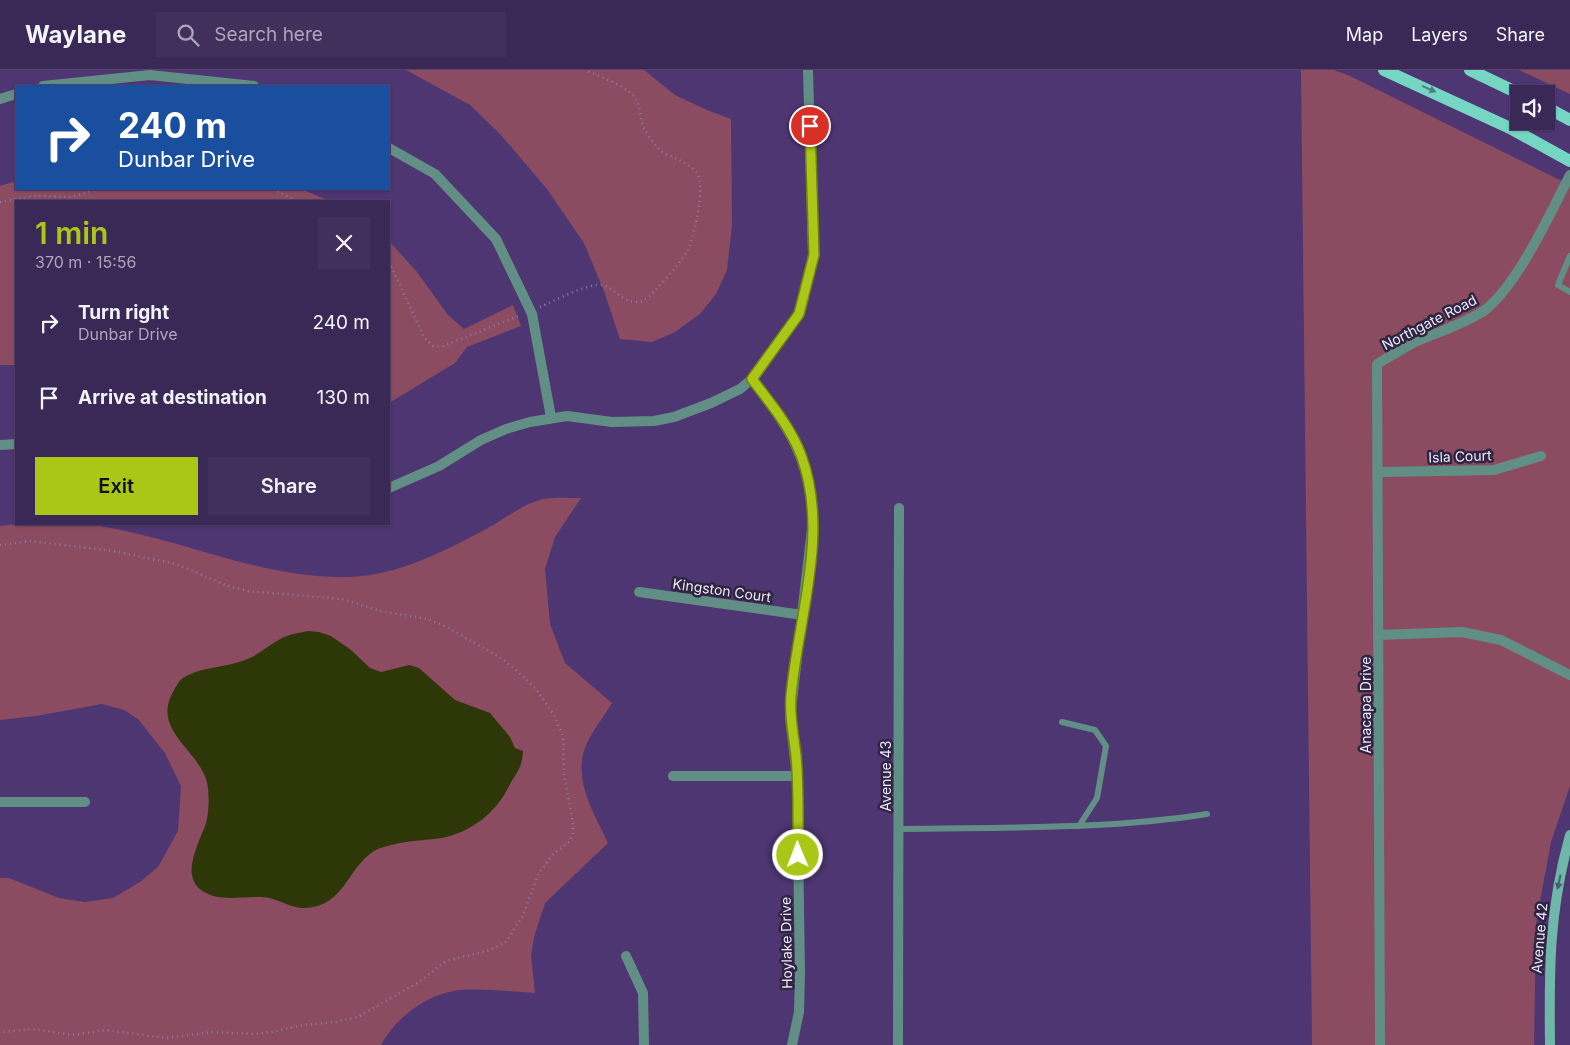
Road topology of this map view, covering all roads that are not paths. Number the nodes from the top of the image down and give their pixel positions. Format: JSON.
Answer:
{"nodes":[{"id":1,"x":808,"y":70,"type":"edge"},
{"id":2,"x":1384,"y":70,"type":"edge"},
{"id":3,"x":1470,"y":70,"type":"edge"},
{"id":4,"x":52,"y":85,"type":"edge"},
{"id":5,"x":245,"y":85,"type":"edge"},
{"id":6,"x":1510,"y":89,"type":"edge"},
{"id":7,"x":15,"y":94,"type":"edge"},
{"id":8,"x":0,"y":99,"type":"edge"},
{"id":9,"x":1555,"y":112,"type":"edge"},
{"id":10,"x":1570,"y":120,"type":"edge"},
{"id":11,"x":390,"y":149,"type":"edge"},
{"id":12,"x":1570,"y":161,"type":"edge"},
{"id":13,"x":1570,"y":175,"type":"edge"},
{"id":14,"x":1570,"y":256,"type":"edge"},
{"id":15,"x":1570,"y":292,"type":"edge"},
{"id":16,"x":1376,"y":364,"type":"joint"},
{"id":17,"x":752,"y":379,"type":"junction"},
{"id":18,"x":551,"y":417,"type":"junction"},
{"id":19,"x":15,"y":444,"type":"edge"},
{"id":20,"x":0,"y":445,"type":"edge"},
{"id":21,"x":1541,"y":456,"type":"dead end"},
{"id":22,"x":1378,"y":472,"type":"junction"},
{"id":23,"x":390,"y":488,"type":"edge"},
{"id":24,"x":899,"y":508,"type":"dead end"},
{"id":25,"x":639,"y":592,"type":"dead end"},
{"id":26,"x":802,"y":615,"type":"junction"},
{"id":27,"x":1378,"y":635,"type":"junction"},
{"id":28,"x":1570,"y":675,"type":"edge"},
{"id":29,"x":1062,"y":722,"type":"dead end"},
{"id":30,"x":673,"y":776,"type":"dead end"},
{"id":31,"x":797,"y":776,"type":"junction"},
{"id":32,"x":0,"y":802,"type":"edge"},
{"id":33,"x":85,"y":802,"type":"dead end"},
{"id":34,"x":1207,"y":814,"type":"dead end"},
{"id":35,"x":1079,"y":826,"type":"junction"},
{"id":36,"x":898,"y":829,"type":"junction"},
{"id":37,"x":1570,"y":835,"type":"edge"},
{"id":38,"x":626,"y":956,"type":"dead end"},
{"id":39,"x":644,"y":1045,"type":"edge"},
{"id":40,"x":792,"y":1045,"type":"edge"},
{"id":41,"x":898,"y":1045,"type":"edge"},
{"id":42,"x":1380,"y":1045,"type":"edge"},
{"id":43,"x":1550,"y":1045,"type":"edge"}],
"edges":[{"from":1,"to":17,"type":"street"},
{"from":2,"to":12,"type":"main road","one_way":true},
{"from":3,"to":6,"type":"main road"},
{"from":4,"to":5,"type":"street"},
{"from":7,"to":8,"type":"street"},
{"from":9,"to":10,"type":"main road"},
{"from":11,"to":18,"type":"street"},
{"from":13,"to":16,"type":"street","name":"Northgate Road"},
{"from":14,"to":15,"type":"lane"},
{"from":16,"to":22,"type":"street","name":"Anacapa Drive"},
{"from":17,"to":18,"type":"street"},
{"from":17,"to":26,"type":"street","name":"Hoylake Drive"},
{"from":18,"to":23,"type":"street"},
{"from":19,"to":20,"type":"street"},
{"from":21,"to":22,"type":"street","name":"Isla Court"},
{"from":22,"to":27,"type":"street","name":"Anacapa Drive"},
{"from":24,"to":36,"type":"street","name":"Avenue 43"},
{"from":25,"to":26,"type":"street","name":"Kingston Court"},
{"from":26,"to":31,"type":"street","name":"Hoylake Drive"},
{"from":27,"to":28,"type":"street"},
{"from":27,"to":42,"type":"street","name":"Anacapa Drive"},
{"from":29,"to":35,"type":"lane"},
{"from":30,"to":31,"type":"street"},
{"from":31,"to":40,"type":"street","name":"Hoylake Drive"},
{"from":32,"to":33,"type":"street"},
{"from":34,"to":35,"type":"lane"},
{"from":35,"to":36,"type":"lane"},
{"from":36,"to":41,"type":"street","name":"Avenue 43"},
{"from":37,"to":43,"type":"street","name":"Avenue 42","one_way":true},
{"from":38,"to":39,"type":"street"}]}
